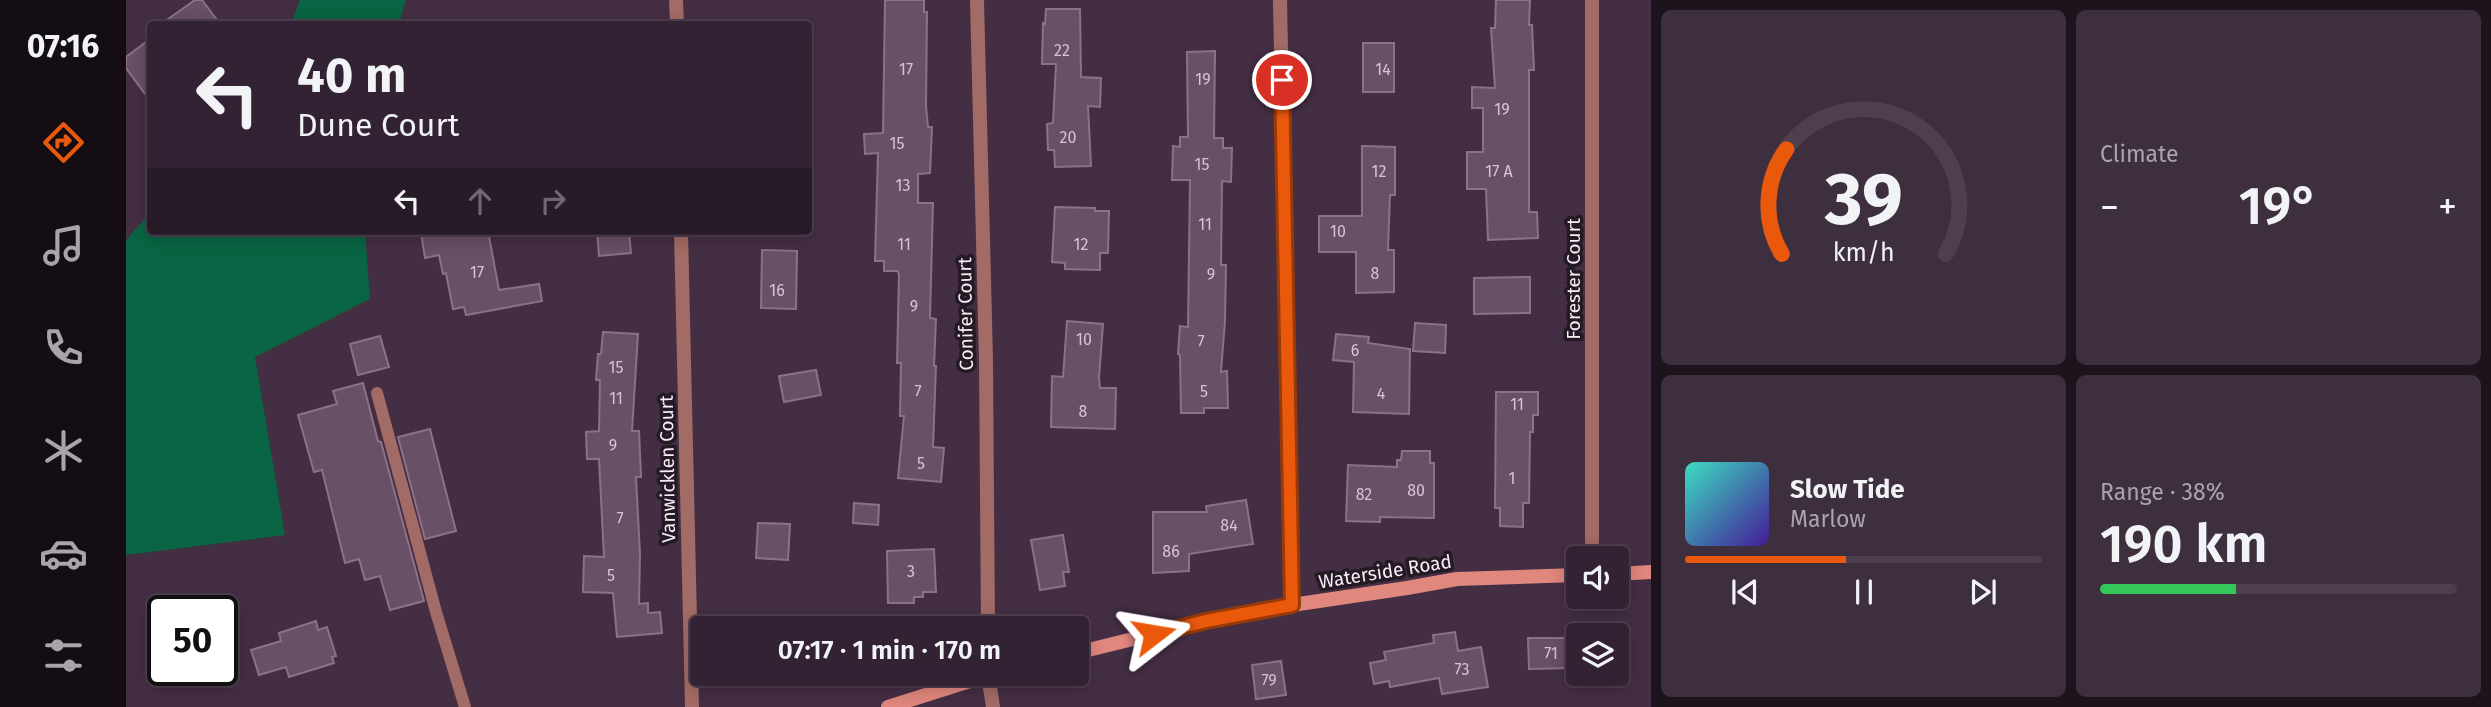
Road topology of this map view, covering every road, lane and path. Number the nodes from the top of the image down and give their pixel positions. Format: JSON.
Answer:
{"nodes":[{"id":1,"x":676,"y":0,"type":"edge"},
{"id":2,"x":977,"y":0,"type":"edge"},
{"id":3,"x":1280,"y":0,"type":"edge"},
{"id":4,"x":1591,"y":0,"type":"edge"},
{"id":5,"x":677,"y":21,"type":"edge"},
{"id":6,"x":681,"y":235,"type":"edge"},
{"id":7,"x":376,"y":393,"type":"dead end"},
{"id":8,"x":1592,"y":546,"type":"edge"},
{"id":9,"x":1651,"y":572,"type":"edge"},
{"id":10,"x":1629,"y":573,"type":"edge"},
{"id":11,"x":1566,"y":575,"type":"edge"},
{"id":12,"x":1292,"y":605,"type":"junction"},
{"id":13,"x":988,"y":616,"type":"edge"},
{"id":14,"x":1089,"y":650,"type":"edge"},
{"id":15,"x":952,"y":686,"type":"edge"},
{"id":16,"x":990,"y":686,"type":"edge"},
{"id":17,"x":465,"y":707,"type":"edge"},
{"id":18,"x":692,"y":707,"type":"edge"},
{"id":19,"x":888,"y":707,"type":"edge"},
{"id":20,"x":993,"y":707,"type":"edge"}],
"edges":[{"from":1,"to":5,"type":"street"},
{"from":2,"to":13,"type":"street","name":"Conifer Court"},
{"from":3,"to":12,"type":"street"},
{"from":4,"to":8,"type":"street","name":"Forester Court"},
{"from":6,"to":18,"type":"street","name":"Vanwicklen Court"},
{"from":7,"to":17,"type":"lane"},
{"from":9,"to":10,"type":"main road"},
{"from":11,"to":12,"type":"main road","name":"Waterside Road"},
{"from":12,"to":14,"type":"main road","name":"Waterside Road"},
{"from":15,"to":19,"type":"main road"},
{"from":16,"to":20,"type":"street"}]}
